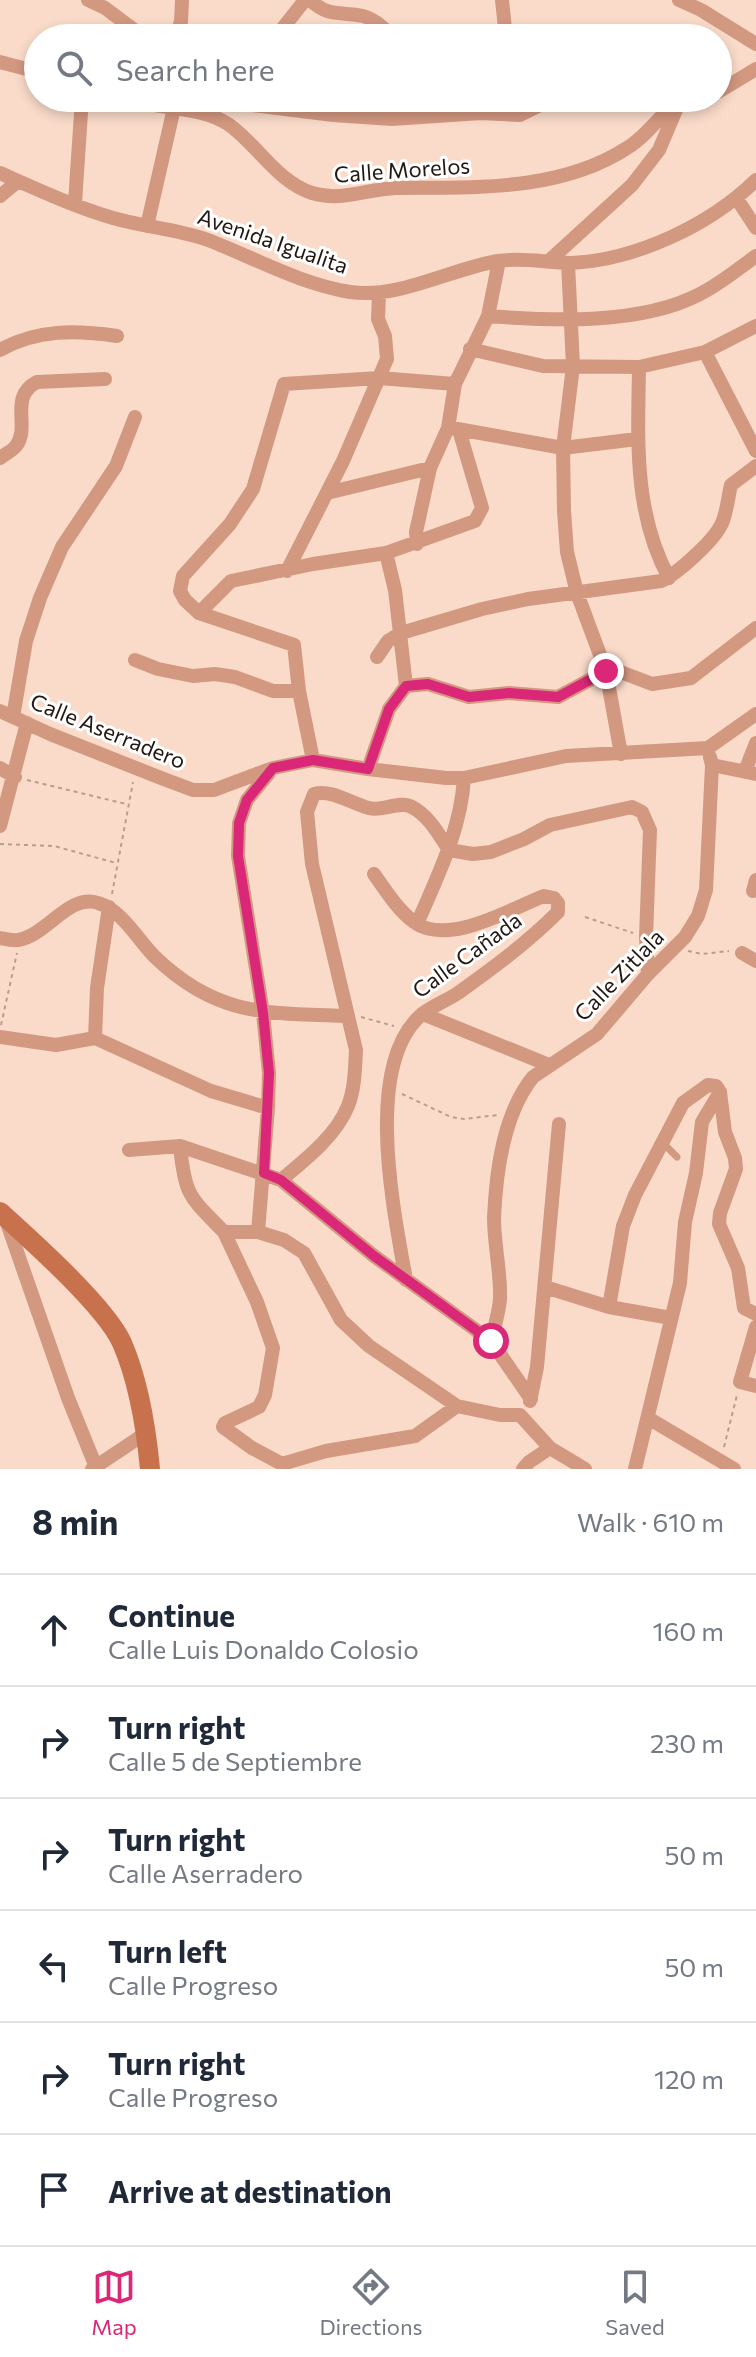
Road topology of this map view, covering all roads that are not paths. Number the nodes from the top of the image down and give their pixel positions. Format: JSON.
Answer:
{"nodes":[{"id":1,"x":88,"y":0,"type":"edge"},
{"id":2,"x":182,"y":0,"type":"edge"},
{"id":3,"x":308,"y":0,"type":"edge"},
{"id":4,"x":502,"y":0,"type":"edge"},
{"id":5,"x":679,"y":0,"type":"edge"},
{"id":6,"x":126,"y":24,"type":"edge"},
{"id":7,"x":180,"y":24,"type":"edge"},
{"id":8,"x":287,"y":24,"type":"edge"},
{"id":9,"x":377,"y":24,"type":"edge"},
{"id":10,"x":505,"y":24,"type":"edge"},
{"id":11,"x":724,"y":24,"type":"edge"},
{"id":12,"x":732,"y":29,"type":"edge"},
{"id":13,"x":756,"y":44,"type":"edge"},
{"id":14,"x":0,"y":62,"type":"edge"},
{"id":15,"x":24,"y":68,"type":"edge"},
{"id":16,"x":756,"y":69,"type":"edge"},
{"id":17,"x":732,"y":84,"type":"edge"},
{"id":18,"x":81,"y":112,"type":"edge"},
{"id":19,"x":173,"y":112,"type":"edge"},
{"id":20,"x":193,"y":112,"type":"edge"},
{"id":21,"x":236,"y":112,"type":"edge"},
{"id":22,"x":315,"y":112,"type":"edge"},
{"id":23,"x":526,"y":112,"type":"edge"},
{"id":24,"x":666,"y":112,"type":"edge"},
{"id":25,"x":674,"y":112,"type":"edge"},
{"id":26,"x":229,"y":125,"type":"junction"},
{"id":27,"x":0,"y":173,"type":"edge"},
{"id":28,"x":756,"y":180,"type":"edge"},
{"id":29,"x":18,"y":181,"type":"junction"},
{"id":30,"x":0,"y":196,"type":"edge"},
{"id":31,"x":737,"y":199,"type":"junction"},
{"id":32,"x":75,"y":203,"type":"junction"},
{"id":33,"x":147,"y":226,"type":"junction"},
{"id":34,"x":756,"y":228,"type":"edge"},
{"id":35,"x":756,"y":256,"type":"edge"},
{"id":36,"x":550,"y":260,"type":"junction"},
{"id":37,"x":499,"y":261,"type":"junction"},
{"id":38,"x":568,"y":263,"type":"junction"},
{"id":39,"x":379,"y":294,"type":"junction"},
{"id":40,"x":488,"y":316,"type":"junction"},
{"id":41,"x":569,"y":318,"type":"junction"},
{"id":42,"x":756,"y":326,"type":"edge"},
{"id":43,"x":117,"y":336,"type":"dead end"},
{"id":44,"x":470,"y":349,"type":"junction"},
{"id":45,"x":0,"y":350,"type":"edge"},
{"id":46,"x":705,"y":352,"type":"junction"},
{"id":47,"x":573,"y":366,"type":"junction"},
{"id":48,"x":639,"y":367,"type":"junction"},
{"id":49,"x":379,"y":378,"type":"junction"},
{"id":50,"x":105,"y":379,"type":"dead end"},
{"id":51,"x":455,"y":384,"type":"junction"},
{"id":52,"x":135,"y":417,"type":"dead end"},
{"id":53,"x":453,"y":429,"type":"junction"},
{"id":54,"x":637,"y":439,"type":"junction"},
{"id":55,"x":563,"y":448,"type":"junction"},
{"id":56,"x":756,"y":451,"type":"edge"},
{"id":57,"x":0,"y":458,"type":"edge"},
{"id":58,"x":756,"y":466,"type":"edge"},
{"id":59,"x":430,"y":468,"type":"junction"},
{"id":60,"x":327,"y":493,"type":"junction"},
{"id":61,"x":417,"y":544,"type":"junction"},
{"id":62,"x":386,"y":553,"type":"junction"},
{"id":63,"x":287,"y":571,"type":"junction"},
{"id":64,"x":669,"y":578,"type":"junction"},
{"id":65,"x":577,"y":593,"type":"junction"},
{"id":66,"x":199,"y":613,"type":"junction"},
{"id":67,"x":756,"y":628,"type":"edge"},
{"id":68,"x":401,"y":633,"type":"junction"},
{"id":69,"x":377,"y":657,"type":"dead end"},
{"id":70,"x":135,"y":660,"type":"dead end"},
{"id":71,"x":606,"y":671,"type":"junction"},
{"id":72,"x":406,"y":686,"type":"junction"},
{"id":73,"x":299,"y":691,"type":"junction"},
{"id":74,"x":6,"y":714,"type":"edge"},
{"id":75,"x":756,"y":714,"type":"edge"},
{"id":76,"x":27,"y":723,"type":"junction"},
{"id":77,"x":756,"y":743,"type":"edge"},
{"id":78,"x":708,"y":748,"type":"junction"},
{"id":79,"x":621,"y":754,"type":"junction"},
{"id":80,"x":313,"y":760,"type":"junction"},
{"id":81,"x":712,"y":765,"type":"junction"},
{"id":82,"x":0,"y":768,"type":"edge"},
{"id":83,"x":273,"y":768,"type":"junction"},
{"id":84,"x":368,"y":769,"type":"junction"},
{"id":85,"x":750,"y":773,"type":"edge"},
{"id":86,"x":15,"y":777,"type":"junction"},
{"id":87,"x":464,"y":778,"type":"junction"},
{"id":88,"x":0,"y":826,"type":"edge"},
{"id":89,"x":449,"y":850,"type":"junction"},
{"id":90,"x":374,"y":874,"type":"dead end"},
{"id":91,"x":109,"y":907,"type":"junction"},
{"id":92,"x":417,"y":924,"type":"junction"},
{"id":93,"x":0,"y":938,"type":"edge"},
{"id":94,"x":742,"y":953,"type":"road end"},
{"id":95,"x":756,"y":961,"type":"edge"},
{"id":96,"x":648,"y":974,"type":"junction"},
{"id":97,"x":263,"y":1013,"type":"junction"},
{"id":98,"x":423,"y":1014,"type":"junction"},
{"id":99,"x":347,"y":1016,"type":"junction"},
{"id":100,"x":0,"y":1034,"type":"edge"},
{"id":101,"x":95,"y":1038,"type":"junction"},
{"id":102,"x":549,"y":1065,"type":"junction"},
{"id":103,"x":720,"y":1092,"type":"junction"},
{"id":104,"x":268,"y":1108,"type":"junction"},
{"id":105,"x":559,"y":1124,"type":"dead end"},
{"id":106,"x":662,"y":1142,"type":"junction"},
{"id":107,"x":180,"y":1146,"type":"junction"},
{"id":108,"x":129,"y":1150,"type":"dead end"},
{"id":109,"x":677,"y":1157,"type":"dead end"},
{"id":110,"x":264,"y":1173,"type":"junction"},
{"id":111,"x":281,"y":1180,"type":"junction"},
{"id":112,"x":3,"y":1215,"type":"edge"},
{"id":113,"x":224,"y":1232,"type":"junction"},
{"id":114,"x":258,"y":1232,"type":"junction"},
{"id":115,"x":406,"y":1280,"type":"junction"},
{"id":116,"x":545,"y":1287,"type":"junction"},
{"id":117,"x":609,"y":1307,"type":"junction"},
{"id":118,"x":756,"y":1314,"type":"edge"},
{"id":119,"x":671,"y":1318,"type":"junction"},
{"id":120,"x":756,"y":1327,"type":"edge"},
{"id":121,"x":491,"y":1341,"type":"junction"},
{"id":122,"x":756,"y":1386,"type":"edge"},
{"id":123,"x":531,"y":1399,"type":"junction"},
{"id":124,"x":457,"y":1406,"type":"junction"},
{"id":125,"x":520,"y":1415,"type":"junction"},
{"id":126,"x":648,"y":1418,"type":"junction"},
{"id":127,"x":146,"y":1433,"type":"junction"},
{"id":128,"x":550,"y":1448,"type":"junction"},
{"id":129,"x":94,"y":1468,"type":"edge"},
{"id":130,"x":150,"y":1469,"type":"edge"},
{"id":131,"x":523,"y":1469,"type":"edge"},
{"id":132,"x":585,"y":1469,"type":"edge"},
{"id":133,"x":635,"y":1469,"type":"edge"},
{"id":134,"x":734,"y":1469,"type":"edge"}],
"edges":[{"from":1,"to":6,"type":"street"},
{"from":2,"to":7,"type":"street"},
{"from":3,"to":8,"type":"street"},
{"from":3,"to":9,"type":"street"},
{"from":4,"to":10,"type":"street"},
{"from":5,"to":11,"type":"street"},
{"from":12,"to":13,"type":"street"},
{"from":14,"to":15,"type":"street"},
{"from":16,"to":17,"type":"street"},
{"from":18,"to":32,"type":"street"},
{"from":19,"to":33,"type":"street"},
{"from":20,"to":26,"type":"street","name":"Calle Morelos"},
{"from":21,"to":26,"type":"street"},
{"from":22,"to":23,"type":"street"},
{"from":24,"to":26,"type":"street","name":"Calle Morelos"},
{"from":25,"to":36,"type":"street"},
{"from":27,"to":29,"type":"street","name":"Avenida Igualita"},
{"from":28,"to":31,"type":"street","name":"Avenida Igualita"},
{"from":29,"to":30,"type":"street"},
{"from":29,"to":32,"type":"street","name":"Avenida Igualita"},
{"from":31,"to":34,"type":"street"},
{"from":31,"to":38,"type":"street","name":"Avenida Igualita"},
{"from":32,"to":33,"type":"street","name":"Avenida Igualita"},
{"from":33,"to":39,"type":"street","name":"Avenida Igualita"},
{"from":35,"to":41,"type":"street"},
{"from":36,"to":37,"type":"street","name":"Avenida Igualita"},
{"from":36,"to":38,"type":"street","name":"Avenida Igualita"},
{"from":37,"to":39,"type":"street","name":"Avenida Igualita"},
{"from":37,"to":40,"type":"street"},
{"from":38,"to":41,"type":"street"},
{"from":39,"to":49,"type":"street"},
{"from":40,"to":41,"type":"street"},
{"from":40,"to":44,"type":"street"},
{"from":41,"to":47,"type":"street"},
{"from":42,"to":46,"type":"street"},
{"from":43,"to":45,"type":"street"},
{"from":44,"to":47,"type":"street"},
{"from":44,"to":51,"type":"street"},
{"from":46,"to":48,"type":"street"},
{"from":46,"to":56,"type":"street"},
{"from":47,"to":48,"type":"street"},
{"from":47,"to":55,"type":"street"},
{"from":48,"to":54,"type":"street"},
{"from":49,"to":51,"type":"street"},
{"from":49,"to":60,"type":"street"},
{"from":49,"to":66,"type":"street"},
{"from":50,"to":57,"type":"street"},
{"from":51,"to":53,"type":"street"},
{"from":52,"to":74,"type":"street"},
{"from":53,"to":55,"type":"street"},
{"from":53,"to":59,"type":"street"},
{"from":53,"to":61,"type":"street"},
{"from":54,"to":55,"type":"street"},
{"from":54,"to":64,"type":"street"},
{"from":55,"to":65,"type":"street"},
{"from":58,"to":64,"type":"street"},
{"from":59,"to":60,"type":"street"},
{"from":59,"to":61,"type":"street"},
{"from":60,"to":63,"type":"street"},
{"from":61,"to":62,"type":"street"},
{"from":62,"to":63,"type":"street"},
{"from":62,"to":68,"type":"street"},
{"from":63,"to":66,"type":"street"},
{"from":64,"to":65,"type":"street"},
{"from":65,"to":68,"type":"street"},
{"from":65,"to":71,"type":"street"},
{"from":66,"to":73,"type":"street"},
{"from":67,"to":71,"type":"street"},
{"from":68,"to":69,"type":"street"},
{"from":68,"to":72,"type":"street"},
{"from":70,"to":73,"type":"street"},
{"from":71,"to":72,"type":"street"},
{"from":71,"to":79,"type":"street"},
{"from":72,"to":84,"type":"street"},
{"from":73,"to":80,"type":"street"},
{"from":74,"to":76,"type":"street","name":"Calle Aserradero"},
{"from":75,"to":78,"type":"street"},
{"from":76,"to":83,"type":"street","name":"Calle Aserradero"},
{"from":76,"to":86,"type":"street"},
{"from":77,"to":85,"type":"street"},
{"from":78,"to":79,"type":"street","name":"Calle Aserradero"},
{"from":78,"to":81,"type":"street","name":"Calle Zitlala"},
{"from":79,"to":87,"type":"street","name":"Calle Aserradero"},
{"from":80,"to":83,"type":"street","name":"Calle Aserradero"},
{"from":80,"to":84,"type":"street","name":"Calle Aserradero"},
{"from":81,"to":85,"type":"street"},
{"from":81,"to":96,"type":"street","name":"Calle Zitlala"},
{"from":82,"to":86,"type":"street"},
{"from":83,"to":97,"type":"street"},
{"from":84,"to":87,"type":"street","name":"Calle Aserradero"},
{"from":86,"to":88,"type":"street"},
{"from":87,"to":89,"type":"street"},
{"from":89,"to":92,"type":"street"},
{"from":89,"to":96,"type":"street"},
{"from":89,"to":99,"type":"street"},
{"from":90,"to":92,"type":"street"},
{"from":91,"to":93,"type":"street"},
{"from":91,"to":97,"type":"street"},
{"from":91,"to":101,"type":"street"},
{"from":92,"to":98,"type":"street","name":"Calle Cañada"},
{"from":94,"to":95,"type":"street"},
{"from":96,"to":102,"type":"street","name":"Calle Zitlala"},
{"from":97,"to":99,"type":"street"},
{"from":97,"to":104,"type":"street"},
{"from":98,"to":102,"type":"street"},
{"from":98,"to":115,"type":"street","name":"Calle Cañada"},
{"from":99,"to":111,"type":"street"},
{"from":100,"to":101,"type":"street"},
{"from":101,"to":104,"type":"street"},
{"from":102,"to":121,"type":"street","name":"Calle Zitlala"},
{"from":103,"to":106,"type":"street"},
{"from":103,"to":118,"type":"street"},
{"from":103,"to":119,"type":"street"},
{"from":104,"to":110,"type":"street"},
{"from":105,"to":116,"type":"street"},
{"from":106,"to":109,"type":"lane"},
{"from":106,"to":117,"type":"street"},
{"from":107,"to":108,"type":"street"},
{"from":107,"to":110,"type":"street"},
{"from":107,"to":113,"type":"street"},
{"from":110,"to":111,"type":"street"},
{"from":110,"to":114,"type":"street"},
{"from":111,"to":115,"type":"street"},
{"from":112,"to":127,"type":"main road"},
{"from":112,"to":129,"type":"street"},
{"from":113,"to":114,"type":"street"},
{"from":113,"to":124,"type":"street"},
{"from":114,"to":124,"type":"street"},
{"from":115,"to":121,"type":"street"},
{"from":116,"to":117,"type":"street"},
{"from":116,"to":123,"type":"street"},
{"from":117,"to":119,"type":"street"},
{"from":119,"to":126,"type":"street"},
{"from":120,"to":122,"type":"street"},
{"from":121,"to":123,"type":"street"},
{"from":123,"to":125,"type":"street"},
{"from":124,"to":125,"type":"street"},
{"from":125,"to":128,"type":"street"},
{"from":126,"to":133,"type":"street"},
{"from":126,"to":134,"type":"street"},
{"from":127,"to":129,"type":"street"},
{"from":127,"to":130,"type":"main road"},
{"from":128,"to":131,"type":"street"},
{"from":128,"to":132,"type":"street"}]}
